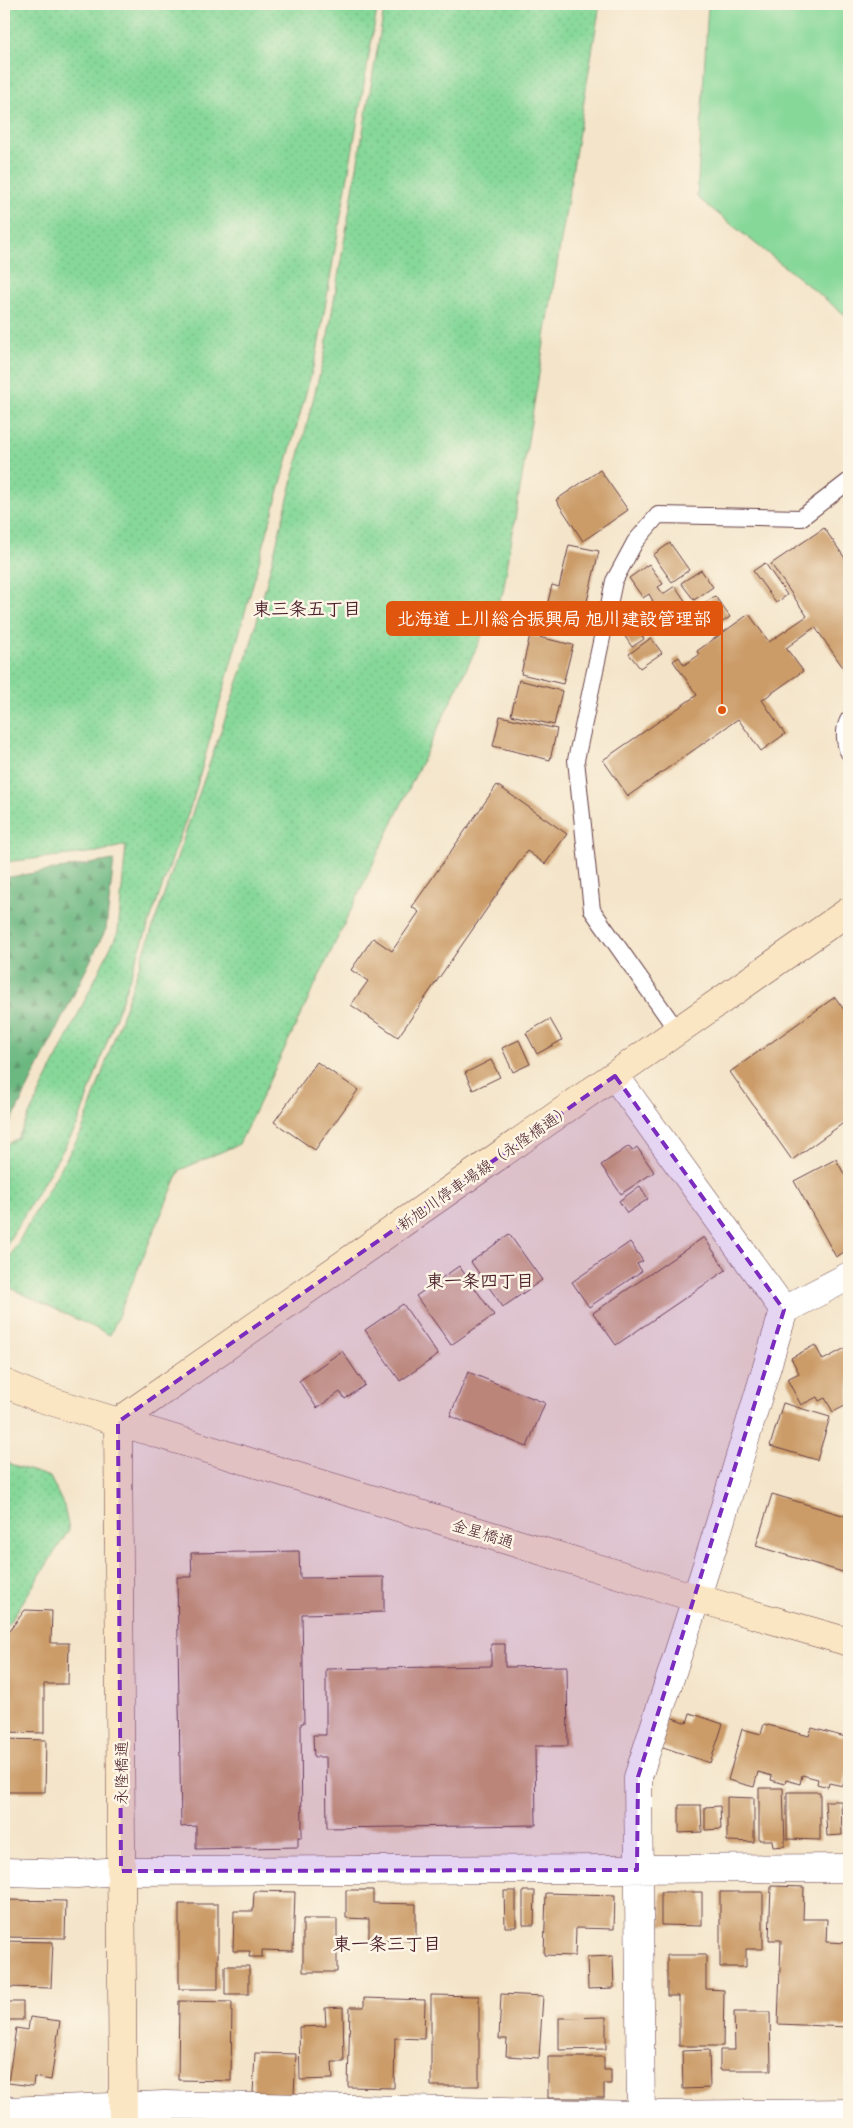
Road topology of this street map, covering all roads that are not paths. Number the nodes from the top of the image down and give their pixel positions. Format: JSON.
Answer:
{"nodes":[{"id":1,"x":849,"y":481,"type":"edge"},
{"id":2,"x":849,"y":719,"type":"edge"},
{"id":3,"x":849,"y":753,"type":"edge"},
{"id":4,"x":849,"y":911,"type":"edge"},
{"id":5,"x":678,"y":1032,"type":"junction"},
{"id":6,"x":615,"y":1076,"type":"junction"},
{"id":7,"x":849,"y":1276,"type":"edge"},
{"id":8,"x":784,"y":1310,"type":"junction"},
{"id":9,"x":4,"y":1383,"type":"edge"},
{"id":10,"x":118,"y":1422,"type":"junction"},
{"id":11,"x":696,"y":1598,"type":"junction"},
{"id":12,"x":849,"y":1642,"type":"edge"},
{"id":13,"x":849,"y":1868,"type":"edge"},
{"id":14,"x":637,"y":1870,"type":"junction"},
{"id":15,"x":121,"y":1871,"type":"junction"},
{"id":16,"x":4,"y":1872,"type":"edge"},
{"id":17,"x":4,"y":2111,"type":"edge"},
{"id":18,"x":849,"y":2113,"type":"edge"},
{"id":19,"x":123,"y":2115,"type":"edge"},
{"id":20,"x":641,"y":2120,"type":"edge"}],
"edges":[{"from":1,"to":5,"type":"lane"},
{"from":2,"to":3,"type":"lane"},
{"from":4,"to":5,"type":"street","name":"新旭川停車場線（永隆橋通）"},
{"from":5,"to":6,"type":"street","name":"新旭川停車場線（永隆橋通）"},
{"from":6,"to":8,"type":"street"},
{"from":6,"to":10,"type":"street","name":"新旭川停車場線（永隆橋通）"},
{"from":7,"to":8,"type":"street"},
{"from":8,"to":11,"type":"street"},
{"from":9,"to":10,"type":"street","name":"金星橋通"},
{"from":10,"to":11,"type":"street","name":"金星橋通"},
{"from":10,"to":15,"type":"street","name":"永隆橋通"},
{"from":11,"to":12,"type":"street","name":"金星橋通"},
{"from":11,"to":14,"type":"street"},
{"from":13,"to":14,"type":"street"},
{"from":14,"to":15,"type":"street"},
{"from":14,"to":20,"type":"street"},
{"from":15,"to":16,"type":"street"},
{"from":15,"to":19,"type":"street","name":"永隆橋通"},
{"from":17,"to":19,"type":"street"},
{"from":18,"to":20,"type":"street"},
{"from":19,"to":20,"type":"street"}]}
